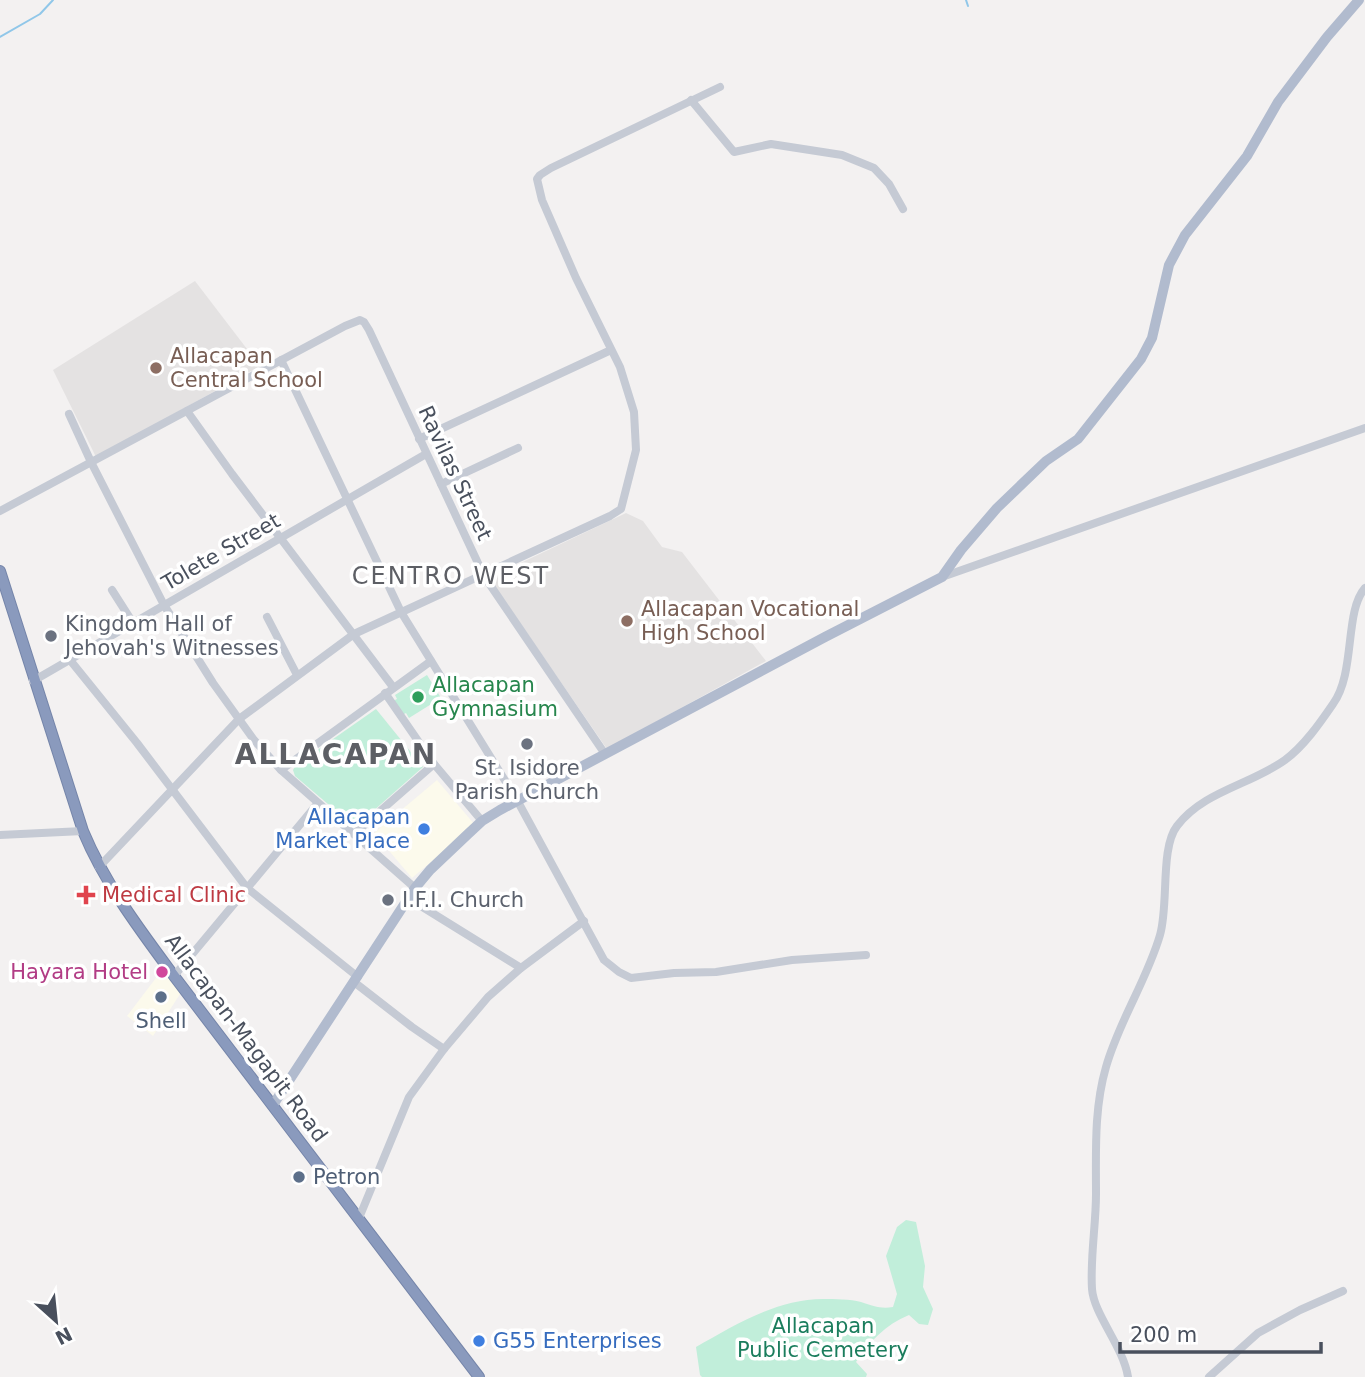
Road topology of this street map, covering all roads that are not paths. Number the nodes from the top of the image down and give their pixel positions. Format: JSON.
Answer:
{"nodes":[{"id":1,"x":1359,"y":0,"type":"edge"},
{"id":2,"x":720,"y":87,"type":"dead end"},
{"id":3,"x":691,"y":100,"type":"junction"},
{"id":4,"x":903,"y":209,"type":"dead end"},
{"id":5,"x":611,"y":350,"type":"junction"},
{"id":6,"x":281,"y":360,"type":"junction"},
{"id":7,"x":187,"y":411,"type":"junction"},
{"id":8,"x":69,"y":414,"type":"dead end"},
{"id":9,"x":1365,"y":428,"type":"edge"},
{"id":10,"x":419,"y":439,"type":"junction"},
{"id":11,"x":518,"y":448,"type":"dead end"},
{"id":12,"x":426,"y":454,"type":"junction"},
{"id":13,"x":91,"y":462,"type":"junction"},
{"id":14,"x":441,"y":484,"type":"junction"},
{"id":15,"x":347,"y":501,"type":"junction"},
{"id":16,"x":0,"y":511,"type":"edge"},
{"id":17,"x":279,"y":537,"type":"junction"},
{"id":18,"x":0,"y":571,"type":"edge"},
{"id":19,"x":484,"y":576,"type":"junction"},
{"id":20,"x":942,"y":577,"type":"junction"},
{"id":21,"x":1365,"y":588,"type":"edge"},
{"id":22,"x":112,"y":590,"type":"dead end"},
{"id":23,"x":164,"y":605,"type":"junction"},
{"id":24,"x":401,"y":612,"type":"junction"},
{"id":25,"x":267,"y":617,"type":"dead end"},
{"id":26,"x":133,"y":623,"type":"junction"},
{"id":27,"x":354,"y":634,"type":"junction"},
{"id":28,"x":70,"y":660,"type":"junction"},
{"id":29,"x":431,"y":661,"type":"junction"},
{"id":30,"x":297,"y":675,"type":"junction"},
{"id":31,"x":33,"y":681,"type":"junction"},
{"id":32,"x":389,"y":690,"type":"junction"},
{"id":33,"x":239,"y":719,"type":"junction"},
{"id":34,"x":605,"y":754,"type":"junction"},
{"id":35,"x":433,"y":764,"type":"junction"},
{"id":36,"x":281,"y":770,"type":"junction"},
{"id":37,"x":172,"y":790,"type":"junction"},
{"id":38,"x":517,"y":800,"type":"junction"},
{"id":39,"x":318,"y":803,"type":"junction"},
{"id":40,"x":482,"y":821,"type":"junction"},
{"id":41,"x":83,"y":831,"type":"junction"},
{"id":42,"x":354,"y":834,"type":"junction"},
{"id":43,"x":0,"y":835,"type":"edge"},
{"id":44,"x":99,"y":867,"type":"junction"},
{"id":45,"x":247,"y":888,"type":"junction"},
{"id":46,"x":415,"y":888,"type":"junction"},
{"id":47,"x":408,"y":898,"type":"junction"},
{"id":48,"x":584,"y":921,"type":"junction"},
{"id":49,"x":866,"y":955,"type":"dead end"},
{"id":50,"x":521,"y":968,"type":"junction"},
{"id":51,"x":174,"y":976,"type":"junction"},
{"id":52,"x":356,"y":980,"type":"junction"},
{"id":53,"x":444,"y":1049,"type":"junction"},
{"id":54,"x":273,"y":1105,"type":"junction"},
{"id":55,"x":359,"y":1218,"type":"junction"},
{"id":56,"x":1343,"y":1291,"type":"dead end"},
{"id":57,"x":479,"y":1377,"type":"edge"},
{"id":58,"x":1128,"y":1377,"type":"edge"},
{"id":59,"x":1209,"y":1377,"type":"edge"}],
"edges":[{"from":1,"to":20,"type":"main road"},
{"from":2,"to":3,"type":"street"},
{"from":3,"to":4,"type":"street"},
{"from":3,"to":5,"type":"street"},
{"from":5,"to":10,"type":"street"},
{"from":5,"to":19,"type":"street"},
{"from":6,"to":7,"type":"street"},
{"from":6,"to":10,"type":"street","name":"Ravilas Street"},
{"from":6,"to":15,"type":"street"},
{"from":7,"to":13,"type":"street"},
{"from":7,"to":17,"type":"street"},
{"from":8,"to":13,"type":"street"},
{"from":9,"to":20,"type":"street"},
{"from":10,"to":12,"type":"street","name":"Ravilas Street"},
{"from":11,"to":14,"type":"street"},
{"from":12,"to":14,"type":"street","name":"Ravilas Street"},
{"from":12,"to":15,"type":"street","name":"Tolete Street"},
{"from":13,"to":16,"type":"street"},
{"from":13,"to":23,"type":"street"},
{"from":14,"to":19,"type":"street","name":"Ravilas Street"},
{"from":15,"to":17,"type":"street","name":"Tolete Street"},
{"from":15,"to":24,"type":"street"},
{"from":17,"to":23,"type":"street","name":"Tolete Street"},
{"from":17,"to":27,"type":"street"},
{"from":18,"to":31,"type":"highway","name":"Allacapan-Magapit Road"},
{"from":19,"to":24,"type":"street"},
{"from":19,"to":34,"type":"street","name":"Ravilas Street"},
{"from":20,"to":34,"type":"main road"},
{"from":21,"to":58,"type":"street"},
{"from":22,"to":26,"type":"street"},
{"from":23,"to":26,"type":"street","name":"Tolete Street"},
{"from":23,"to":33,"type":"street"},
{"from":24,"to":27,"type":"street"},
{"from":24,"to":29,"type":"street"},
{"from":25,"to":30,"type":"street"},
{"from":26,"to":28,"type":"street","name":"Tolete Street"},
{"from":27,"to":30,"type":"street"},
{"from":27,"to":32,"type":"street"},
{"from":28,"to":31,"type":"street","name":"Tolete Street"},
{"from":28,"to":37,"type":"street"},
{"from":29,"to":32,"type":"street"},
{"from":29,"to":38,"type":"street"},
{"from":30,"to":33,"type":"street"},
{"from":31,"to":41,"type":"highway","name":"Allacapan-Magapit Road"},
{"from":32,"to":35,"type":"street"},
{"from":32,"to":36,"type":"street"},
{"from":33,"to":36,"type":"street"},
{"from":33,"to":37,"type":"street"},
{"from":34,"to":38,"type":"main road"},
{"from":35,"to":40,"type":"street"},
{"from":35,"to":42,"type":"street"},
{"from":36,"to":39,"type":"street"},
{"from":37,"to":44,"type":"street"},
{"from":37,"to":45,"type":"street"},
{"from":38,"to":40,"type":"main road"},
{"from":38,"to":48,"type":"street"},
{"from":39,"to":42,"type":"street"},
{"from":39,"to":45,"type":"street"},
{"from":40,"to":46,"type":"main road"},
{"from":41,"to":43,"type":"street"},
{"from":41,"to":44,"type":"highway","name":"Allacapan-Magapit Road"},
{"from":42,"to":46,"type":"street"},
{"from":44,"to":51,"type":"highway","name":"Allacapan-Magapit Road"},
{"from":45,"to":51,"type":"street"},
{"from":45,"to":52,"type":"street"},
{"from":46,"to":47,"type":"main road"},
{"from":47,"to":50,"type":"street"},
{"from":47,"to":52,"type":"main road"},
{"from":48,"to":49,"type":"street"},
{"from":48,"to":50,"type":"street"},
{"from":50,"to":53,"type":"street"},
{"from":51,"to":54,"type":"highway","name":"Allacapan-Magapit Road"},
{"from":52,"to":53,"type":"street"},
{"from":52,"to":54,"type":"main road"},
{"from":53,"to":55,"type":"street"},
{"from":54,"to":55,"type":"highway","name":"Allacapan-Magapit Road"},
{"from":55,"to":57,"type":"highway","name":"Allacapan-Magapit Road"},
{"from":56,"to":59,"type":"street"}]}
